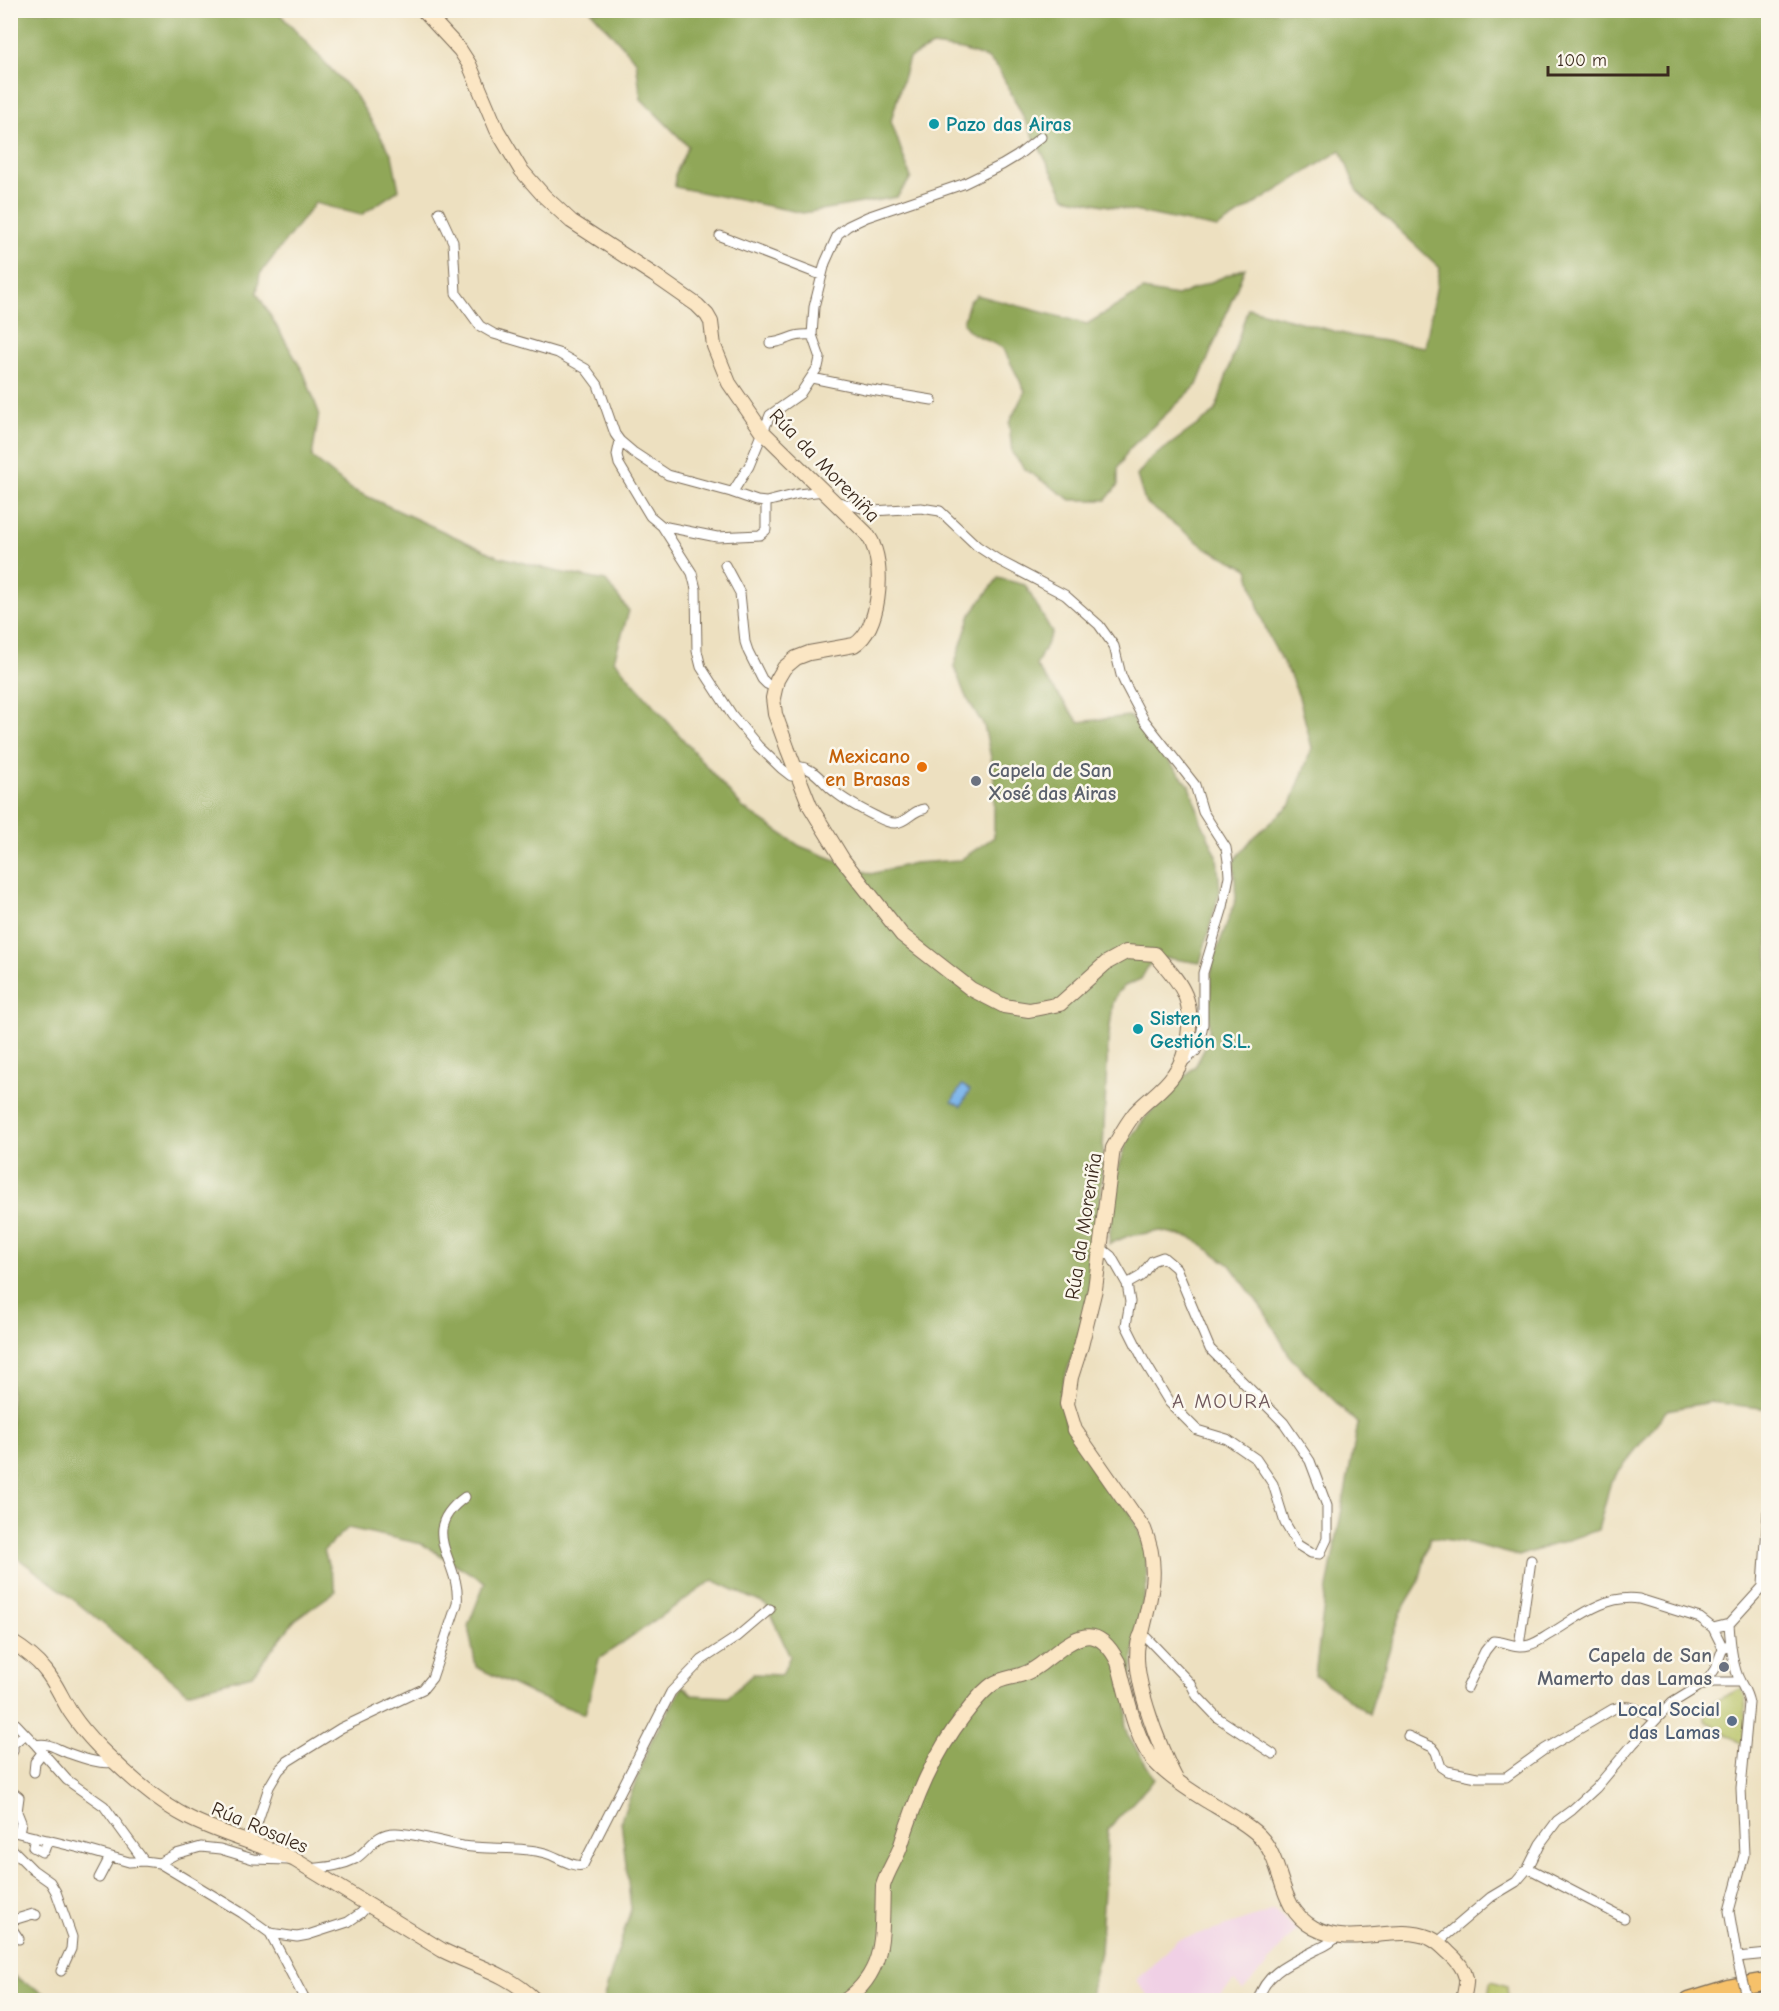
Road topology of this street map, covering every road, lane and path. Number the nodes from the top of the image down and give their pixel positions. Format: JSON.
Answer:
{"nodes":[{"id":1,"x":423,"y":10,"type":"edge"},
{"id":2,"x":1041,"y":136,"type":"dead end"},
{"id":3,"x":440,"y":212,"type":"dead end"},
{"id":4,"x":720,"y":236,"type":"dead end"},
{"id":5,"x":821,"y":275,"type":"junction"},
{"id":6,"x":812,"y":335,"type":"junction"},
{"id":7,"x":770,"y":344,"type":"dead end"},
{"id":8,"x":812,"y":378,"type":"junction"},
{"id":9,"x":932,"y":400,"type":"dead end"},
{"id":10,"x":762,"y":431,"type":"junction"},
{"id":11,"x":620,"y":441,"type":"junction"},
{"id":12,"x":824,"y":491,"type":"junction"},
{"id":13,"x":731,"y":492,"type":"junction"},
{"id":14,"x":835,"y":501,"type":"junction"},
{"id":15,"x":766,"y":502,"type":"junction"},
{"id":16,"x":662,"y":526,"type":"junction"},
{"id":17,"x":724,"y":565,"type":"dead end"},
{"id":18,"x":775,"y":687,"type":"junction"},
{"id":19,"x":796,"y":771,"type":"junction"},
{"id":20,"x":924,"y":808,"type":"dead end"},
{"id":21,"x":1181,"y":1063,"type":"junction"},
{"id":22,"x":1101,"y":1248,"type":"junction"},
{"id":23,"x":1127,"y":1284,"type":"junction"},
{"id":24,"x":465,"y":1497,"type":"dead end"},
{"id":25,"x":1768,"y":1512,"type":"edge"},
{"id":26,"x":1531,"y":1560,"type":"dead end"},
{"id":27,"x":1766,"y":1583,"type":"edge"},
{"id":28,"x":770,"y":1609,"type":"dead end"},
{"id":29,"x":1729,"y":1624,"type":"junction"},
{"id":30,"x":1713,"y":1628,"type":"junction"},
{"id":31,"x":1142,"y":1633,"type":"junction"},
{"id":32,"x":10,"y":1641,"type":"edge"},
{"id":33,"x":1519,"y":1646,"type":"junction"},
{"id":34,"x":1726,"y":1646,"type":"junction"},
{"id":35,"x":1740,"y":1682,"type":"junction"},
{"id":36,"x":1698,"y":1687,"type":"junction"},
{"id":37,"x":1467,"y":1688,"type":"dead end"},
{"id":38,"x":1655,"y":1719,"type":"junction"},
{"id":39,"x":10,"y":1723,"type":"edge"},
{"id":40,"x":25,"y":1734,"type":"junction"},
{"id":41,"x":1408,"y":1736,"type":"dead end"},
{"id":42,"x":39,"y":1749,"type":"junction"},
{"id":43,"x":10,"y":1755,"type":"edge"},
{"id":44,"x":1273,"y":1755,"type":"dead end"},
{"id":45,"x":115,"y":1762,"type":"junction"},
{"id":46,"x":34,"y":1772,"type":"dead end"},
{"id":47,"x":1177,"y":1781,"type":"junction"},
{"id":48,"x":10,"y":1790,"type":"edge"},
{"id":49,"x":15,"y":1832,"type":"edge"},
{"id":50,"x":251,"y":1842,"type":"junction"},
{"id":51,"x":10,"y":1847,"type":"edge"},
{"id":52,"x":110,"y":1857,"type":"junction"},
{"id":53,"x":295,"y":1860,"type":"junction"},
{"id":54,"x":144,"y":1861,"type":"junction"},
{"id":55,"x":159,"y":1863,"type":"junction"},
{"id":56,"x":1528,"y":1868,"type":"junction"},
{"id":57,"x":310,"y":1869,"type":"junction"},
{"id":58,"x":99,"y":1878,"type":"dead end"},
{"id":59,"x":368,"y":1905,"type":"junction"},
{"id":60,"x":36,"y":1915,"type":"dead end"},
{"id":61,"x":1624,"y":1918,"type":"dead end"},
{"id":62,"x":10,"y":1922,"type":"edge"},
{"id":63,"x":10,"y":1926,"type":"edge"},
{"id":64,"x":1324,"y":1932,"type":"junction"},
{"id":65,"x":270,"y":1933,"type":"junction"},
{"id":66,"x":1338,"y":1936,"type":"junction"},
{"id":67,"x":20,"y":1939,"type":"dead end"},
{"id":68,"x":1438,"y":1942,"type":"junction"},
{"id":69,"x":1316,"y":1950,"type":"junction"},
{"id":70,"x":1768,"y":1954,"type":"edge"},
{"id":71,"x":1738,"y":1960,"type":"junction"},
{"id":72,"x":60,"y":1971,"type":"dead end"},
{"id":73,"x":1768,"y":1981,"type":"edge"},
{"id":74,"x":305,"y":2001,"type":"edge"},
{"id":75,"x":535,"y":2001,"type":"edge"},
{"id":76,"x":846,"y":2001,"type":"edge"},
{"id":77,"x":1258,"y":2001,"type":"edge"},
{"id":78,"x":1463,"y":2001,"type":"edge"},
{"id":79,"x":1689,"y":2001,"type":"edge"},
{"id":80,"x":1747,"y":2001,"type":"edge"}],
"edges":[{"from":1,"to":10,"type":"street","name":"Rúa da Moreniña"},
{"from":2,"to":5,"type":"street"},
{"from":3,"to":11,"type":"street"},
{"from":4,"to":5,"type":"street"},
{"from":5,"to":6,"type":"street"},
{"from":6,"to":7,"type":"street"},
{"from":6,"to":8,"type":"street"},
{"from":8,"to":9,"type":"street"},
{"from":8,"to":10,"type":"street"},
{"from":10,"to":12,"type":"street","name":"Rúa da Moreniña"},
{"from":10,"to":13,"type":"street"},
{"from":11,"to":13,"type":"street"},
{"from":11,"to":16,"type":"street"},
{"from":12,"to":14,"type":"street","name":"Rúa da Moreniña"},
{"from":12,"to":15,"type":"street"},
{"from":13,"to":15,"type":"street"},
{"from":14,"to":18,"type":"street","name":"Rúa da Moreniña"},
{"from":14,"to":21,"type":"street"},
{"from":15,"to":16,"type":"street"},
{"from":16,"to":19,"type":"street"},
{"from":17,"to":18,"type":"street"},
{"from":18,"to":19,"type":"street","name":"Rúa da Moreniña"},
{"from":19,"to":20,"type":"street"},
{"from":19,"to":21,"type":"street","name":"Rúa da Moreniña"},
{"from":21,"to":22,"type":"street","name":"Rúa da Moreniña"},
{"from":22,"to":23,"type":"street"},
{"from":22,"to":31,"type":"street","name":"Rúa da Moreniña"},
{"from":23,"to":23,"type":"street"},
{"from":24,"to":50,"type":"street"},
{"from":25,"to":27,"type":"street"},
{"from":26,"to":33,"type":"street"},
{"from":27,"to":29,"type":"street"},
{"from":28,"to":57,"type":"street"},
{"from":29,"to":30,"type":"street"},
{"from":29,"to":34,"type":"street"},
{"from":30,"to":33,"type":"street"},
{"from":30,"to":34,"type":"street"},
{"from":31,"to":44,"type":"street"},
{"from":31,"to":47,"type":"street","name":"Rúa da Moreniña"},
{"from":32,"to":45,"type":"street","name":"Rúa Rosales"},
{"from":33,"to":37,"type":"street"},
{"from":34,"to":35,"type":"street"},
{"from":34,"to":36,"type":"street"},
{"from":35,"to":36,"type":"street"},
{"from":35,"to":71,"type":"street"},
{"from":36,"to":38,"type":"street"},
{"from":38,"to":41,"type":"street"},
{"from":38,"to":56,"type":"street"},
{"from":39,"to":40,"type":"street"},
{"from":40,"to":42,"type":"street"},
{"from":40,"to":43,"type":"street"},
{"from":42,"to":45,"type":"street"},
{"from":42,"to":46,"type":"street"},
{"from":42,"to":54,"type":"street"},
{"from":45,"to":50,"type":"street","name":"Rúa Rosales"},
{"from":47,"to":64,"type":"street"},
{"from":47,"to":76,"type":"street"},
{"from":48,"to":49,"type":"street"},
{"from":49,"to":52,"type":"street"},
{"from":50,"to":53,"type":"street","name":"Rúa Rosales"},
{"from":51,"to":72,"type":"street"},
{"from":52,"to":54,"type":"street"},
{"from":52,"to":58,"type":"street"},
{"from":53,"to":55,"type":"street"},
{"from":53,"to":57,"type":"street","name":"Rúa Rosales"},
{"from":54,"to":55,"type":"street"},
{"from":55,"to":65,"type":"street"},
{"from":56,"to":61,"type":"street"},
{"from":56,"to":68,"type":"street"},
{"from":57,"to":59,"type":"street","name":"Rúa Rosales"},
{"from":59,"to":65,"type":"street"},
{"from":59,"to":75,"type":"street","name":"Rúa Rosales"},
{"from":60,"to":62,"type":"street"},
{"from":63,"to":67,"type":"street"},
{"from":64,"to":66,"type":"street"},
{"from":64,"to":69,"type":"street"},
{"from":65,"to":74,"type":"street"},
{"from":66,"to":68,"type":"street"},
{"from":66,"to":69,"type":"street"},
{"from":68,"to":78,"type":"street"},
{"from":69,"to":77,"type":"street"},
{"from":70,"to":71,"type":"street"},
{"from":71,"to":80,"type":"street","bridge":true},
{"from":73,"to":79,"type":"highway"}]}
